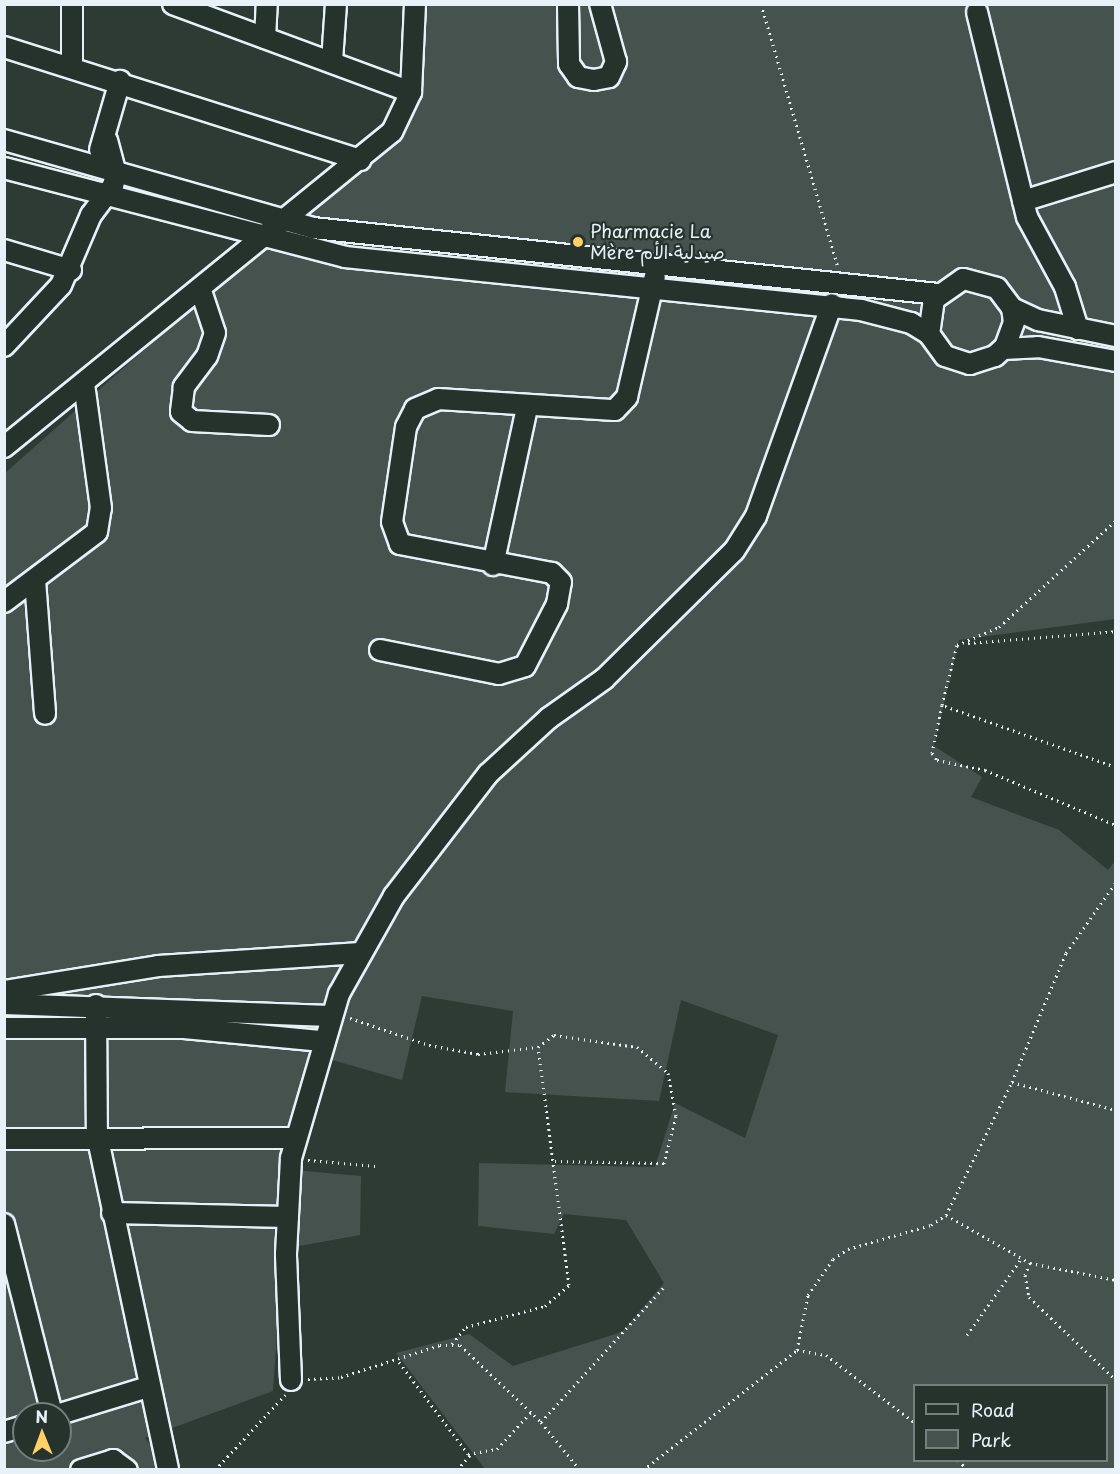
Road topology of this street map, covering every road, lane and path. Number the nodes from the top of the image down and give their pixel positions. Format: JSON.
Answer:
{"nodes":[{"id":1,"x":72,"y":4,"type":"edge"},
{"id":2,"x":173,"y":4,"type":"edge"},
{"id":3,"x":267,"y":4,"type":"edge"},
{"id":4,"x":336,"y":4,"type":"edge"},
{"id":5,"x":415,"y":4,"type":"edge"},
{"id":6,"x":568,"y":4,"type":"edge"},
{"id":7,"x":600,"y":4,"type":"edge"},
{"id":8,"x":761,"y":4,"type":"edge"},
{"id":9,"x":977,"y":12,"type":"dead end"},
{"id":10,"x":265,"y":38,"type":"junction"},
{"id":11,"x":4,"y":47,"type":"edge"},
{"id":12,"x":332,"y":61,"type":"junction"},
{"id":13,"x":72,"y":68,"type":"junction"},
{"id":14,"x":120,"y":81,"type":"junction"},
{"id":15,"x":411,"y":92,"type":"junction"},
{"id":16,"x":4,"y":140,"type":"edge"},
{"id":17,"x":107,"y":140,"type":"junction"},
{"id":18,"x":361,"y":160,"type":"junction"},
{"id":19,"x":89,"y":166,"type":"junction"},
{"id":20,"x":4,"y":168,"type":"edge"},
{"id":21,"x":1116,"y":172,"type":"edge"},
{"id":22,"x":116,"y":174,"type":"junction"},
{"id":23,"x":86,"y":189,"type":"junction"},
{"id":24,"x":107,"y":196,"type":"junction"},
{"id":25,"x":1023,"y":201,"type":"junction"},
{"id":26,"x":91,"y":215,"type":"junction"},
{"id":27,"x":285,"y":223,"type":"junction"},
{"id":28,"x":265,"y":240,"type":"junction"},
{"id":29,"x":4,"y":250,"type":"edge"},
{"id":30,"x":658,"y":264,"type":"junction"},
{"id":31,"x":71,"y":270,"type":"junction"},
{"id":32,"x":839,"y":280,"type":"junction"},
{"id":33,"x":652,"y":287,"type":"junction"},
{"id":34,"x":201,"y":291,"type":"junction"},
{"id":35,"x":938,"y":294,"type":"junction"},
{"id":36,"x":832,"y":304,"type":"junction"},
{"id":37,"x":1012,"y":308,"type":"junction"},
{"id":38,"x":1078,"y":329,"type":"junction"},
{"id":39,"x":929,"y":334,"type":"junction"},
{"id":40,"x":1116,"y":336,"type":"edge"},
{"id":41,"x":9,"y":338,"type":"edge"},
{"id":42,"x":1003,"y":349,"type":"junction"},
{"id":43,"x":1116,"y":361,"type":"edge"},
{"id":44,"x":84,"y":384,"type":"junction"},
{"id":45,"x":526,"y":408,"type":"junction"},
{"id":46,"x":269,"y":425,"type":"dead end"},
{"id":47,"x":4,"y":447,"type":"edge"},
{"id":48,"x":1116,"y":520,"type":"edge"},
{"id":49,"x":493,"y":565,"type":"junction"},
{"id":50,"x":35,"y":580,"type":"junction"},
{"id":51,"x":4,"y":602,"type":"edge"},
{"id":52,"x":1116,"y":631,"type":"edge"},
{"id":53,"x":961,"y":643,"type":"junction"},
{"id":54,"x":380,"y":650,"type":"dead end"},
{"id":55,"x":942,"y":705,"type":"junction"},
{"id":56,"x":45,"y":714,"type":"dead end"},
{"id":57,"x":1116,"y":767,"type":"edge"},
{"id":58,"x":1116,"y":825,"type":"edge"},
{"id":59,"x":1116,"y":882,"type":"edge"},
{"id":60,"x":361,"y":953,"type":"junction"},
{"id":61,"x":4,"y":991,"type":"edge"},
{"id":62,"x":4,"y":1004,"type":"edge"},
{"id":63,"x":96,"y":1005,"type":"junction"},
{"id":64,"x":330,"y":1014,"type":"junction"},
{"id":65,"x":96,"y":1026,"type":"junction"},
{"id":66,"x":4,"y":1028,"type":"edge"},
{"id":67,"x":322,"y":1041,"type":"junction"},
{"id":68,"x":538,"y":1047,"type":"junction"},
{"id":69,"x":1012,"y":1082,"type":"junction"},
{"id":70,"x":1116,"y":1110,"type":"edge"},
{"id":71,"x":98,"y":1136,"type":"junction"},
{"id":72,"x":294,"y":1138,"type":"junction"},
{"id":73,"x":4,"y":1139,"type":"edge"},
{"id":74,"x":291,"y":1158,"type":"junction"},
{"id":75,"x":555,"y":1161,"type":"junction"},
{"id":76,"x":376,"y":1166,"type":"dead end"},
{"id":77,"x":112,"y":1213,"type":"junction"},
{"id":78,"x":946,"y":1215,"type":"junction"},
{"id":79,"x":288,"y":1217,"type":"junction"},
{"id":80,"x":4,"y":1224,"type":"edge"},
{"id":81,"x":1021,"y":1258,"type":"junction"},
{"id":82,"x":1030,"y":1263,"type":"junction"},
{"id":83,"x":1116,"y":1280,"type":"edge"},
{"id":84,"x":664,"y":1287,"type":"dead end"},
{"id":85,"x":967,"y":1335,"type":"dead end"},
{"id":86,"x":452,"y":1344,"type":"junction"},
{"id":87,"x":797,"y":1350,"type":"junction"},
{"id":88,"x":399,"y":1362,"type":"junction"},
{"id":89,"x":291,"y":1380,"type":"junction"},
{"id":90,"x":1116,"y":1380,"type":"edge"},
{"id":91,"x":148,"y":1387,"type":"junction"},
{"id":92,"x":48,"y":1402,"type":"edge"},
{"id":93,"x":72,"y":1410,"type":"edge"},
{"id":94,"x":532,"y":1412,"type":"junction"},
{"id":95,"x":913,"y":1420,"type":"edge"},
{"id":96,"x":541,"y":1422,"type":"junction"},
{"id":97,"x":471,"y":1454,"type":"junction"},
{"id":98,"x":81,"y":1470,"type":"edge"},
{"id":99,"x":127,"y":1470,"type":"edge"},
{"id":100,"x":168,"y":1470,"type":"edge"},
{"id":101,"x":215,"y":1470,"type":"edge"},
{"id":102,"x":457,"y":1470,"type":"edge"},
{"id":103,"x":580,"y":1470,"type":"edge"},
{"id":104,"x":643,"y":1470,"type":"edge"}],
"edges":[{"from":1,"to":13,"type":"street"},
{"from":2,"to":10,"type":"street"},
{"from":3,"to":10,"type":"street"},
{"from":4,"to":12,"type":"street"},
{"from":5,"to":15,"type":"street"},
{"from":6,"to":7,"type":"street"},
{"from":8,"to":32,"type":"path"},
{"from":9,"to":25,"type":"street"},
{"from":10,"to":12,"type":"street"},
{"from":11,"to":13,"type":"street"},
{"from":12,"to":15,"type":"street"},
{"from":13,"to":14,"type":"street"},
{"from":14,"to":17,"type":"street"},
{"from":14,"to":18,"type":"street"},
{"from":15,"to":18,"type":"street"},
{"from":16,"to":19,"type":"street"},
{"from":17,"to":19,"type":"street"},
{"from":17,"to":22,"type":"street"},
{"from":18,"to":27,"type":"street"},
{"from":19,"to":22,"type":"street"},
{"from":19,"to":23,"type":"street"},
{"from":20,"to":23,"type":"street"},
{"from":21,"to":25,"type":"street"},
{"from":22,"to":24,"type":"street"},
{"from":22,"to":27,"type":"street"},
{"from":23,"to":24,"type":"street"},
{"from":23,"to":26,"type":"street"},
{"from":24,"to":26,"type":"street"},
{"from":24,"to":28,"type":"street"},
{"from":25,"to":38,"type":"street"},
{"from":26,"to":31,"type":"street"},
{"from":27,"to":28,"type":"street"},
{"from":27,"to":30,"type":"street"},
{"from":28,"to":33,"type":"street"},
{"from":28,"to":34,"type":"street"},
{"from":29,"to":31,"type":"street"},
{"from":30,"to":32,"type":"street"},
{"from":30,"to":33,"type":"street"},
{"from":31,"to":41,"type":"street"},
{"from":32,"to":35,"type":"street"},
{"from":33,"to":36,"type":"street"},
{"from":33,"to":45,"type":"street"},
{"from":34,"to":44,"type":"street"},
{"from":34,"to":46,"type":"street"},
{"from":35,"to":37,"type":"street"},
{"from":35,"to":39,"type":"street"},
{"from":36,"to":39,"type":"street"},
{"from":36,"to":60,"type":"street"},
{"from":37,"to":38,"type":"street"},
{"from":37,"to":42,"type":"street"},
{"from":38,"to":40,"type":"street"},
{"from":39,"to":42,"type":"street"},
{"from":42,"to":43,"type":"street"},
{"from":44,"to":47,"type":"street"},
{"from":44,"to":50,"type":"street"},
{"from":45,"to":49,"type":"street"},
{"from":45,"to":49,"type":"street"},
{"from":48,"to":53,"type":"path"},
{"from":49,"to":54,"type":"street"},
{"from":50,"to":51,"type":"street"},
{"from":50,"to":56,"type":"street"},
{"from":52,"to":53,"type":"path"},
{"from":53,"to":55,"type":"path"},
{"from":55,"to":57,"type":"path"},
{"from":55,"to":58,"type":"path"},
{"from":59,"to":69,"type":"path"},
{"from":60,"to":61,"type":"street"},
{"from":60,"to":64,"type":"street"},
{"from":62,"to":63,"type":"street"},
{"from":63,"to":64,"type":"street"},
{"from":63,"to":65,"type":"street"},
{"from":64,"to":67,"type":"street"},
{"from":64,"to":68,"type":"path"},
{"from":65,"to":66,"type":"street"},
{"from":65,"to":67,"type":"street"},
{"from":65,"to":71,"type":"street"},
{"from":67,"to":72,"type":"street"},
{"from":68,"to":75,"type":"path"},
{"from":68,"to":75,"type":"path"},
{"from":69,"to":70,"type":"path"},
{"from":69,"to":78,"type":"path"},
{"from":71,"to":72,"type":"street"},
{"from":71,"to":73,"type":"street"},
{"from":71,"to":77,"type":"street"},
{"from":72,"to":74,"type":"street"},
{"from":74,"to":76,"type":"path"},
{"from":74,"to":79,"type":"street"},
{"from":75,"to":86,"type":"path"},
{"from":77,"to":79,"type":"street"},
{"from":77,"to":91,"type":"street"},
{"from":78,"to":81,"type":"path"},
{"from":78,"to":87,"type":"path"},
{"from":79,"to":89,"type":"street"},
{"from":80,"to":92,"type":"street"},
{"from":81,"to":82,"type":"path"},
{"from":81,"to":85,"type":"path"},
{"from":82,"to":83,"type":"path"},
{"from":82,"to":90,"type":"path"},
{"from":84,"to":96,"type":"path"},
{"from":86,"to":88,"type":"path"},
{"from":86,"to":94,"type":"path"},
{"from":87,"to":95,"type":"path"},
{"from":87,"to":104,"type":"path"},
{"from":88,"to":89,"type":"path"},
{"from":88,"to":97,"type":"path"},
{"from":89,"to":101,"type":"path"},
{"from":91,"to":93,"type":"street"},
{"from":91,"to":100,"type":"street"},
{"from":94,"to":96,"type":"path"},
{"from":94,"to":97,"type":"path"},
{"from":96,"to":103,"type":"path"},
{"from":97,"to":102,"type":"path"},
{"from":98,"to":99,"type":"street"}]}
